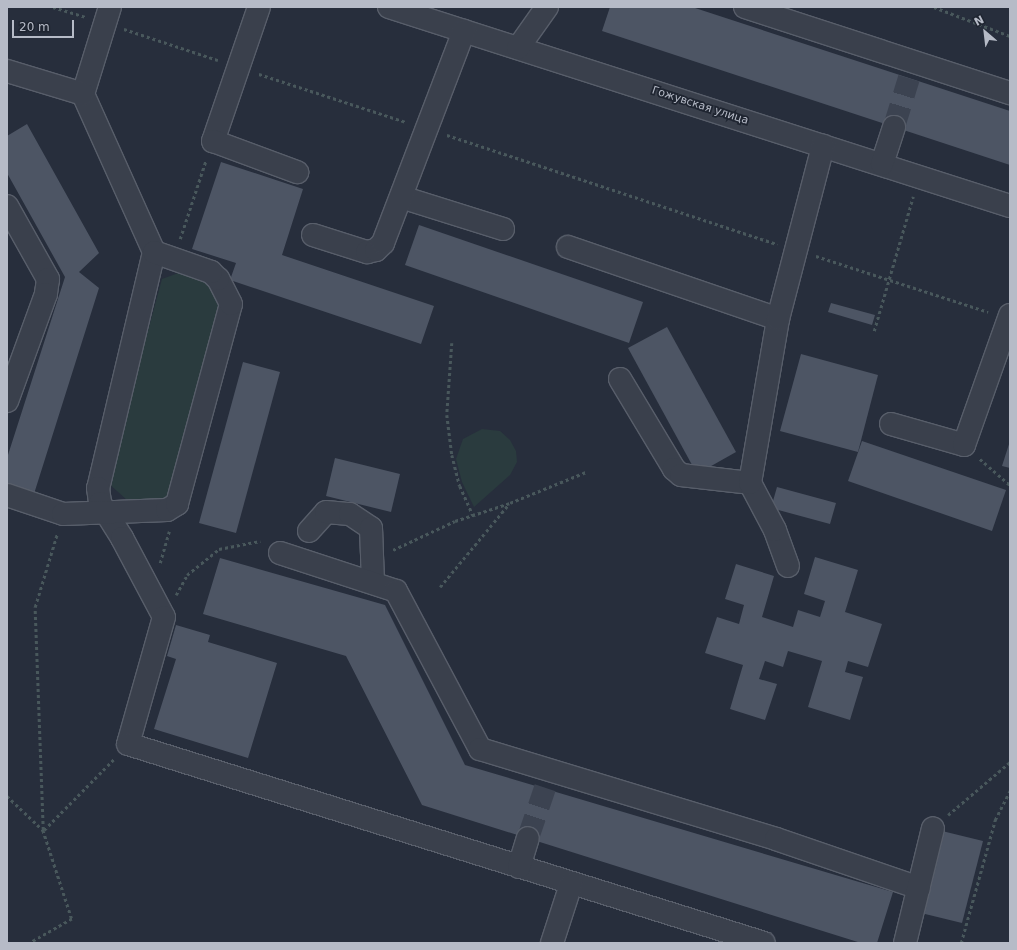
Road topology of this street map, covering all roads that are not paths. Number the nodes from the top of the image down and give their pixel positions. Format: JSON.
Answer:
{"nodes":[{"id":1,"x":259,"y":7,"type":"edge"},
{"id":2,"x":390,"y":7,"type":"edge"},
{"id":3,"x":547,"y":7,"type":"edge"},
{"id":4,"x":745,"y":7,"type":"edge"},
{"id":5,"x":107,"y":15,"type":"edge"},
{"id":6,"x":464,"y":31,"type":"junction"},
{"id":7,"x":518,"y":48,"type":"junction"},
{"id":8,"x":7,"y":71,"type":"edge"},
{"id":9,"x":1010,"y":93,"type":"edge"},
{"id":10,"x":83,"y":94,"type":"junction"},
{"id":11,"x":894,"y":127,"type":"tunnel mouth"},
{"id":12,"x":823,"y":146,"type":"junction"},
{"id":13,"x":882,"y":164,"type":"junction"},
{"id":14,"x":297,"y":172,"type":"dead end"},
{"id":15,"x":401,"y":197,"type":"junction"},
{"id":16,"x":7,"y":206,"type":"edge"},
{"id":17,"x":1010,"y":206,"type":"edge"},
{"id":18,"x":502,"y":229,"type":"dead end"},
{"id":19,"x":313,"y":234,"type":"dead end"},
{"id":20,"x":568,"y":247,"type":"dead end"},
{"id":21,"x":164,"y":255,"type":"junction"},
{"id":22,"x":1010,"y":317,"type":"edge"},
{"id":23,"x":778,"y":318,"type":"junction"},
{"id":24,"x":620,"y":379,"type":"dead end"},
{"id":25,"x":7,"y":401,"type":"edge"},
{"id":26,"x":891,"y":424,"type":"dead end"},
{"id":27,"x":750,"y":483,"type":"junction"},
{"id":28,"x":7,"y":494,"type":"edge"},
{"id":29,"x":106,"y":514,"type":"junction"},
{"id":30,"x":309,"y":531,"type":"dead end"},
{"id":31,"x":280,"y":552,"type":"dead end"},
{"id":32,"x":788,"y":566,"type":"dead end"},
{"id":33,"x":373,"y":583,"type":"junction"},
{"id":34,"x":932,"y":828,"type":"road end"},
{"id":35,"x":528,"y":838,"type":"tunnel mouth"},
{"id":36,"x":518,"y":868,"type":"junction"},
{"id":37,"x":571,"y":884,"type":"junction"},
{"id":38,"x":919,"y":888,"type":"junction"},
{"id":39,"x":552,"y":943,"type":"edge"},
{"id":40,"x":764,"y":943,"type":"edge"},
{"id":41,"x":905,"y":943,"type":"edge"}],
"edges":[{"from":1,"to":14,"type":"street"},
{"from":2,"to":6,"type":"street","name":"Гожувская улица"},
{"from":3,"to":7,"type":"street"},
{"from":4,"to":9,"type":"street"},
{"from":5,"to":10,"type":"street"},
{"from":6,"to":7,"type":"street","name":"Гожувская улица"},
{"from":6,"to":15,"type":"street"},
{"from":7,"to":12,"type":"street","name":"Гожувская улица"},
{"from":8,"to":10,"type":"street"},
{"from":10,"to":21,"type":"street"},
{"from":11,"to":13,"type":"street"},
{"from":12,"to":13,"type":"street","name":"Гожувская улица"},
{"from":12,"to":23,"type":"street"},
{"from":13,"to":17,"type":"street","name":"Гожувская улица"},
{"from":15,"to":18,"type":"street"},
{"from":15,"to":19,"type":"street"},
{"from":16,"to":25,"type":"street"},
{"from":20,"to":23,"type":"street"},
{"from":21,"to":29,"type":"street"},
{"from":21,"to":29,"type":"street"},
{"from":22,"to":26,"type":"street"},
{"from":23,"to":27,"type":"street"},
{"from":24,"to":27,"type":"street"},
{"from":27,"to":32,"type":"street"},
{"from":28,"to":29,"type":"street"},
{"from":29,"to":36,"type":"street"},
{"from":30,"to":33,"type":"street"},
{"from":31,"to":33,"type":"street"},
{"from":33,"to":38,"type":"street"},
{"from":34,"to":38,"type":"street"},
{"from":35,"to":36,"type":"street"},
{"from":36,"to":37,"type":"street"},
{"from":37,"to":39,"type":"street"},
{"from":37,"to":40,"type":"street"},
{"from":38,"to":41,"type":"street"}]}
